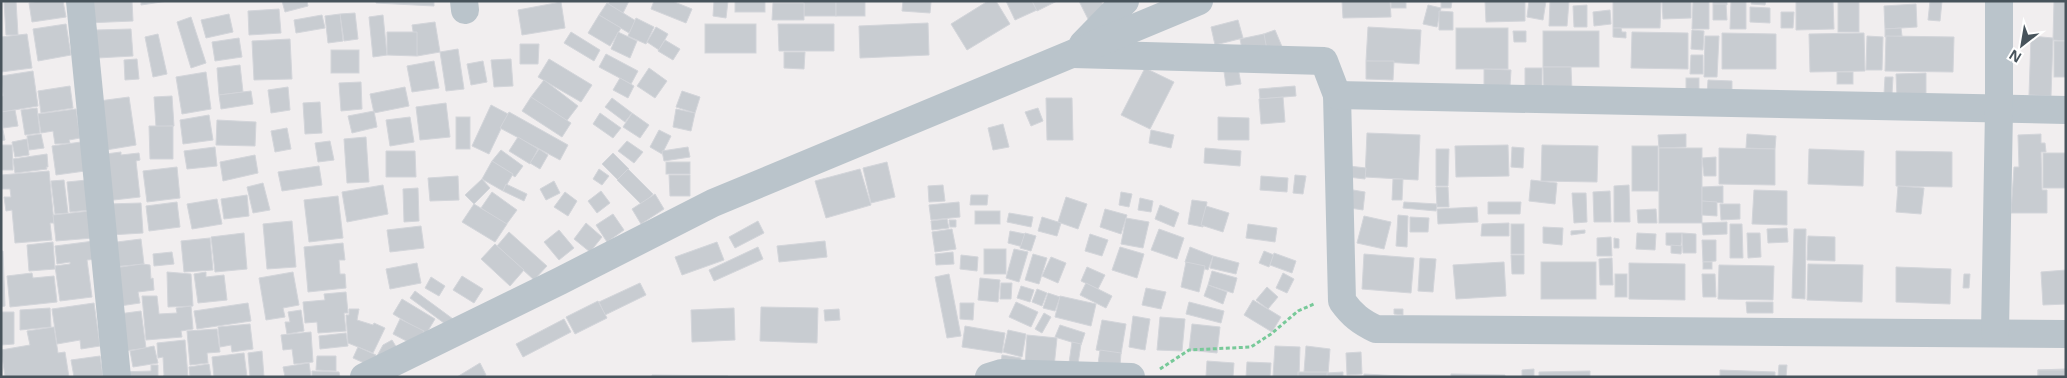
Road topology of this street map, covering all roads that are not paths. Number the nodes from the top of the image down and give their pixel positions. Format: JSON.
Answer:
{"nodes":[{"id":1,"x":80,"y":1,"type":"edge"},
{"id":2,"x":1125,"y":1,"type":"edge"},
{"id":3,"x":1199,"y":1,"type":"edge"},
{"id":4,"x":1999,"y":1,"type":"edge"},
{"id":5,"x":1073,"y":54,"type":"junction"},
{"id":6,"x":1337,"y":96,"type":"junction"},
{"id":7,"x":1999,"y":110,"type":"junction"},
{"id":8,"x":2066,"y":110,"type":"edge"},
{"id":9,"x":1994,"y":332,"type":"junction"},
{"id":10,"x":2066,"y":334,"type":"edge"},
{"id":11,"x":1143,"y":375,"type":"edge"},
{"id":12,"x":117,"y":377,"type":"edge"},
{"id":13,"x":364,"y":377,"type":"edge"},
{"id":14,"x":989,"y":377,"type":"edge"}],
"edges":[{"from":1,"to":12,"type":"street"},
{"from":2,"to":5,"type":"street"},
{"from":3,"to":5,"type":"street"},
{"from":4,"to":7,"type":"street"},
{"from":5,"to":6,"type":"street"},
{"from":5,"to":13,"type":"street"},
{"from":6,"to":7,"type":"street"},
{"from":6,"to":9,"type":"street"},
{"from":7,"to":8,"type":"street"},
{"from":7,"to":9,"type":"street"},
{"from":9,"to":10,"type":"street"},
{"from":11,"to":14,"type":"street"}]}
